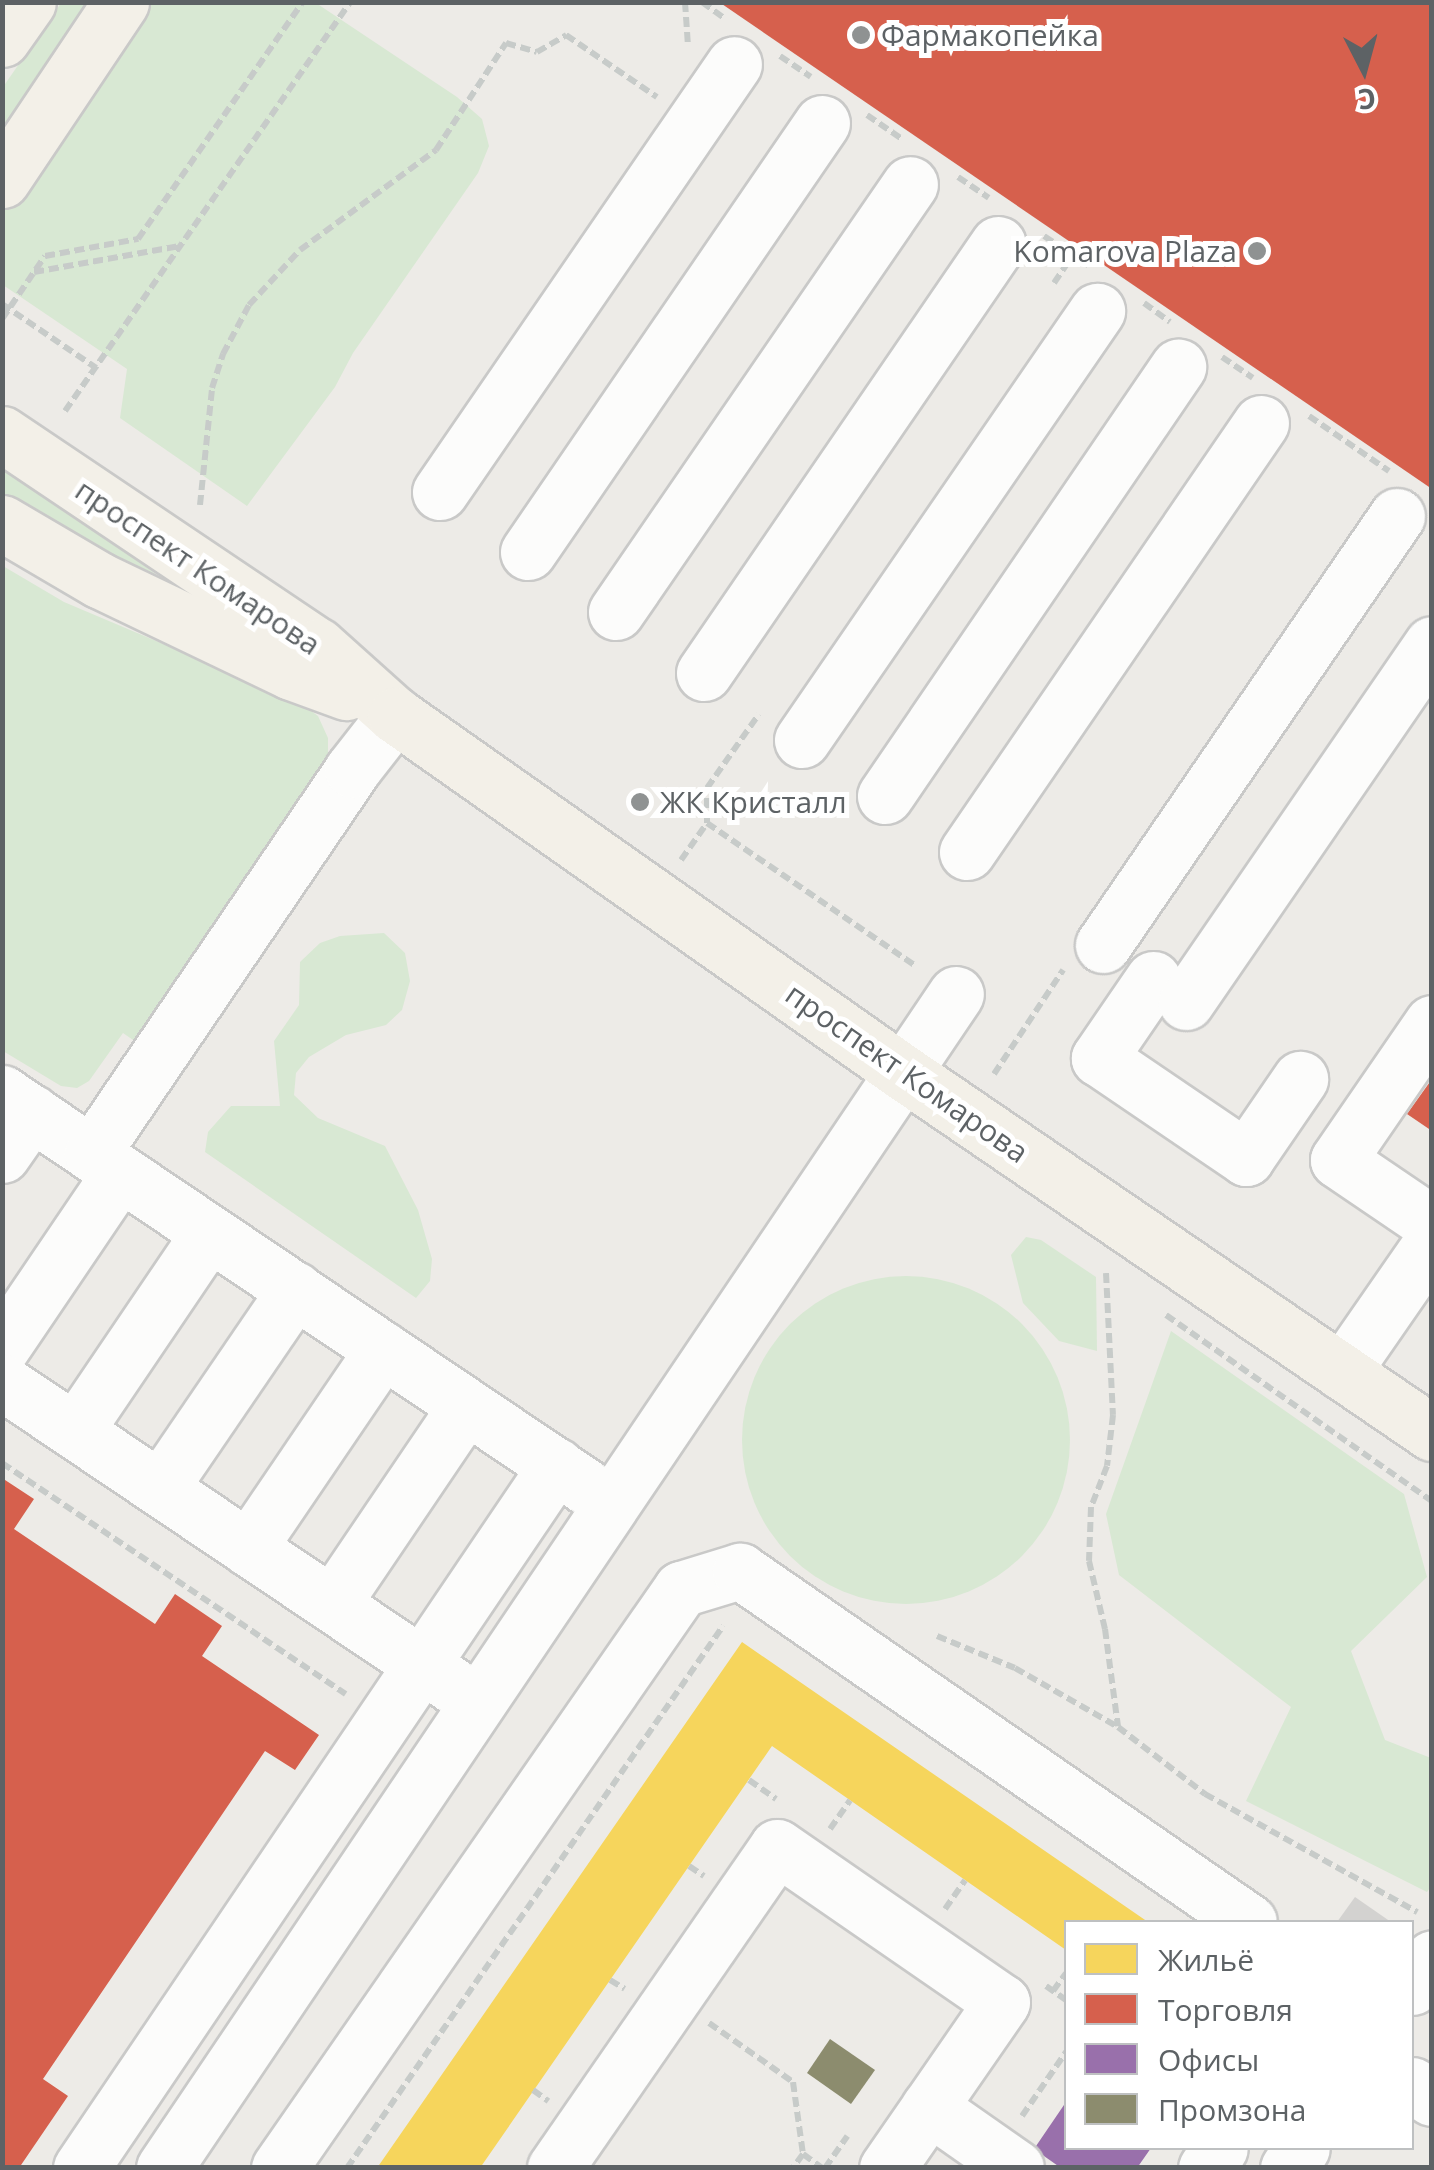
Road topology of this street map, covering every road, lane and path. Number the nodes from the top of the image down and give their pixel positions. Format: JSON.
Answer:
{"nodes":[{"id":1,"x":28,"y":2,"type":"edge"},
{"id":2,"x":121,"y":2,"type":"edge"},
{"id":3,"x":302,"y":2,"type":"edge"},
{"id":4,"x":350,"y":2,"type":"edge"},
{"id":5,"x":685,"y":2,"type":"edge"},
{"id":6,"x":702,"y":2,"type":"edge"},
{"id":7,"x":2,"y":40,"type":"edge"},
{"id":8,"x":730,"y":47,"type":"junction"},
{"id":9,"x":658,"y":98,"type":"dead end"},
{"id":10,"x":850,"y":109,"type":"junction"},
{"id":11,"x":926,"y":168,"type":"junction"},
{"id":12,"x":2,"y":180,"type":"edge"},
{"id":13,"x":1012,"y":227,"type":"junction"},
{"id":14,"x":181,"y":246,"type":"junction"},
{"id":15,"x":34,"y":272,"type":"junction"},
{"id":16,"x":1108,"y":292,"type":"junction"},
{"id":17,"x":6,"y":307,"type":"edge"},
{"id":18,"x":2,"y":318,"type":"edge"},
{"id":19,"x":1195,"y":352,"type":"junction"},
{"id":20,"x":96,"y":368,"type":"junction"},
{"id":21,"x":1276,"y":407,"type":"junction"},
{"id":22,"x":65,"y":411,"type":"dead end"},
{"id":23,"x":2,"y":434,"type":"edge"},
{"id":24,"x":440,"y":492,"type":"dead end"},
{"id":25,"x":1398,"y":497,"type":"joint"},
{"id":26,"x":200,"y":505,"type":"dead end"},
{"id":27,"x":2,"y":523,"type":"edge"},
{"id":28,"x":528,"y":552,"type":"dead end"},
{"id":29,"x":616,"y":612,"type":"dead end"},
{"id":30,"x":1432,"y":644,"type":"edge"},
{"id":31,"x":704,"y":673,"type":"dead end"},
{"id":32,"x":391,"y":711,"type":"junction"},
{"id":33,"x":802,"y":740,"type":"dead end"},
{"id":34,"x":717,"y":774,"type":"dead end"},
{"id":35,"x":885,"y":796,"type":"dead end"},
{"id":36,"x":707,"y":823,"type":"junction"},
{"id":37,"x":967,"y":852,"type":"dead end"},
{"id":38,"x":682,"y":860,"type":"dead end"},
{"id":39,"x":1085,"y":954,"type":"joint"},
{"id":40,"x":936,"y":980,"type":"joint"},
{"id":41,"x":1432,"y":1023,"type":"edge"},
{"id":42,"x":904,"y":1072,"type":"junction"},
{"id":43,"x":992,"y":1073,"type":"dead end"},
{"id":44,"x":1300,"y":1079,"type":"dead end"},
{"id":45,"x":12,"y":1120,"type":"edge"},
{"id":46,"x":106,"y":1163,"type":"junction"},
{"id":47,"x":1432,"y":1224,"type":"edge"},
{"id":48,"x":209,"y":1232,"type":"junction"},
{"id":49,"x":1432,"y":1242,"type":"edge"},
{"id":50,"x":1106,"y":1273,"type":"dead end"},
{"id":51,"x":294,"y":1290,"type":"junction"},
{"id":52,"x":1157,"y":1308,"type":"dead end"},
{"id":53,"x":2,"y":1347,"type":"edge"},
{"id":54,"x":383,"y":1349,"type":"junction"},
{"id":55,"x":1342,"y":1372,"type":"junction"},
{"id":56,"x":2,"y":1382,"type":"edge"},
{"id":57,"x":466,"y":1406,"type":"junction"},
{"id":58,"x":75,"y":1431,"type":"junction"},
{"id":59,"x":1432,"y":1434,"type":"edge"},
{"id":60,"x":2,"y":1463,"type":"edge"},
{"id":61,"x":556,"y":1466,"type":"junction"},
{"id":62,"x":160,"y":1488,"type":"junction"},
{"id":63,"x":1432,"y":1500,"type":"edge"},
{"id":64,"x":612,"y":1504,"type":"junction"},
{"id":65,"x":248,"y":1548,"type":"junction"},
{"id":66,"x":332,"y":1604,"type":"junction"},
{"id":67,"x":730,"y":1617,"type":"dead end"},
{"id":68,"x":937,"y":1636,"type":"dead end"},
{"id":69,"x":422,"y":1664,"type":"junction"},
{"id":70,"x":478,"y":1702,"type":"junction"},
{"id":71,"x":384,"y":1720,"type":"junction"},
{"id":72,"x":1118,"y":1727,"type":"junction"},
{"id":73,"x":749,"y":1780,"type":"dead end"},
{"id":74,"x":765,"y":1792,"type":"dead end"},
{"id":75,"x":850,"y":1800,"type":"dead end"},
{"id":76,"x":781,"y":1803,"type":"dead end"},
{"id":77,"x":771,"y":1817,"type":"dead end"},
{"id":78,"x":838,"y":1817,"type":"dead end"},
{"id":79,"x":812,"y":1824,"type":"dead end"},
{"id":80,"x":827,"y":1834,"type":"dead end"},
{"id":81,"x":965,"y":1880,"type":"dead end"},
{"id":82,"x":953,"y":1897,"type":"dead end"},
{"id":83,"x":1245,"y":1920,"type":"edge"},
{"id":84,"x":1432,"y":1920,"type":"edge"},
{"id":85,"x":1432,"y":1958,"type":"edge"},
{"id":86,"x":1064,"y":1975,"type":"edge"},
{"id":87,"x":610,"y":1980,"type":"dead end"},
{"id":88,"x":1037,"y":1980,"type":"dead end"},
{"id":89,"x":1414,"y":1984,"type":"edge"},
{"id":90,"x":626,"y":1990,"type":"dead end"},
{"id":91,"x":1053,"y":1991,"type":"junction"},
{"id":92,"x":1064,"y":1999,"type":"edge"},
{"id":93,"x":700,"y":2016,"type":"dead end"},
{"id":94,"x":1064,"y":2056,"type":"edge"},
{"id":95,"x":533,"y":2090,"type":"dead end"},
{"id":96,"x":549,"y":2102,"type":"dead end"},
{"id":97,"x":929,"y":2107,"type":"junction"},
{"id":98,"x":802,"y":2154,"type":"junction"},
{"id":99,"x":1006,"y":2160,"type":"edge"},
{"id":100,"x":80,"y":2168,"type":"edge"},
{"id":101,"x":164,"y":2168,"type":"edge"},
{"id":102,"x":279,"y":2168,"type":"edge"},
{"id":103,"x":347,"y":2168,"type":"edge"},
{"id":104,"x":555,"y":2168,"type":"edge"},
{"id":105,"x":793,"y":2168,"type":"edge"},
{"id":106,"x":822,"y":2168,"type":"edge"},
{"id":107,"x":887,"y":2168,"type":"edge"}],
"edges":[{"from":1,"to":7,"type":"main road"},
{"from":2,"to":12,"type":"main road"},
{"from":3,"to":15,"type":"path"},
{"from":4,"to":14,"type":"path"},
{"from":5,"to":8,"type":"path"},
{"from":6,"to":8,"type":"path"},
{"from":8,"to":10,"type":"path"},
{"from":8,"to":24,"type":"street"},
{"from":9,"to":26,"type":"path"},
{"from":10,"to":11,"type":"path"},
{"from":10,"to":28,"type":"street"},
{"from":11,"to":13,"type":"path"},
{"from":11,"to":29,"type":"street"},
{"from":13,"to":16,"type":"path"},
{"from":13,"to":31,"type":"street"},
{"from":14,"to":15,"type":"path"},
{"from":14,"to":20,"type":"path"},
{"from":15,"to":17,"type":"path"},
{"from":16,"to":19,"type":"path"},
{"from":16,"to":33,"type":"street"},
{"from":17,"to":18,"type":"path"},
{"from":17,"to":20,"type":"path"},
{"from":19,"to":21,"type":"path"},
{"from":19,"to":35,"type":"street"},
{"from":20,"to":22,"type":"path"},
{"from":21,"to":25,"type":"path"},
{"from":21,"to":37,"type":"street"},
{"from":23,"to":32,"type":"main road","name":"проспект Комарова"},
{"from":25,"to":39,"type":"street"},
{"from":27,"to":32,"type":"main road","name":"проспект Комарова"},
{"from":30,"to":44,"type":"street"},
{"from":32,"to":42,"type":"main road","name":"проспект Комарова"},
{"from":32,"to":46,"type":"street"},
{"from":34,"to":36,"type":"path"},
{"from":36,"to":38,"type":"path"},
{"from":36,"to":40,"type":"path"},
{"from":39,"to":43,"type":"path"},
{"from":40,"to":42,"type":"street"},
{"from":41,"to":47,"type":"street"},
{"from":42,"to":55,"type":"main road","name":"проспект Комарова"},
{"from":42,"to":64,"type":"street"},
{"from":45,"to":46,"type":"street"},
{"from":46,"to":48,"type":"street"},
{"from":46,"to":53,"type":"street"},
{"from":48,"to":51,"type":"street"},
{"from":48,"to":58,"type":"street"},
{"from":49,"to":55,"type":"street"},
{"from":50,"to":72,"type":"path"},
{"from":51,"to":54,"type":"street"},
{"from":51,"to":62,"type":"street"},
{"from":52,"to":63,"type":"path"},
{"from":54,"to":57,"type":"street"},
{"from":54,"to":65,"type":"street"},
{"from":55,"to":59,"type":"main road","name":"проспект Комарова"},
{"from":56,"to":58,"type":"street"},
{"from":57,"to":61,"type":"street"},
{"from":57,"to":66,"type":"street"},
{"from":58,"to":62,"type":"street"},
{"from":60,"to":71,"type":"path"},
{"from":61,"to":64,"type":"street"},
{"from":61,"to":69,"type":"street"},
{"from":62,"to":65,"type":"street"},
{"from":64,"to":70,"type":"street"},
{"from":65,"to":66,"type":"street"},
{"from":66,"to":69,"type":"street"},
{"from":67,"to":103,"type":"path"},
{"from":68,"to":72,"type":"path"},
{"from":69,"to":70,"type":"street"},
{"from":69,"to":71,"type":"street"},
{"from":70,"to":101,"type":"street"},
{"from":71,"to":100,"type":"street"},
{"from":72,"to":84,"type":"path"},
{"from":73,"to":74,"type":"path"},
{"from":75,"to":78,"type":"path"},
{"from":76,"to":77,"type":"path"},
{"from":79,"to":80,"type":"path"},
{"from":81,"to":82,"type":"path"},
{"from":83,"to":102,"type":"street"},
{"from":85,"to":89,"type":"street"},
{"from":86,"to":91,"type":"path"},
{"from":87,"to":90,"type":"path"},
{"from":88,"to":91,"type":"path"},
{"from":91,"to":92,"type":"path"},
{"from":93,"to":98,"type":"path"},
{"from":94,"to":99,"type":"path"},
{"from":95,"to":96,"type":"path"},
{"from":97,"to":99,"type":"street"},
{"from":97,"to":104,"type":"street"},
{"from":97,"to":107,"type":"street"},
{"from":98,"to":105,"type":"path"},
{"from":98,"to":106,"type":"path"}]}
